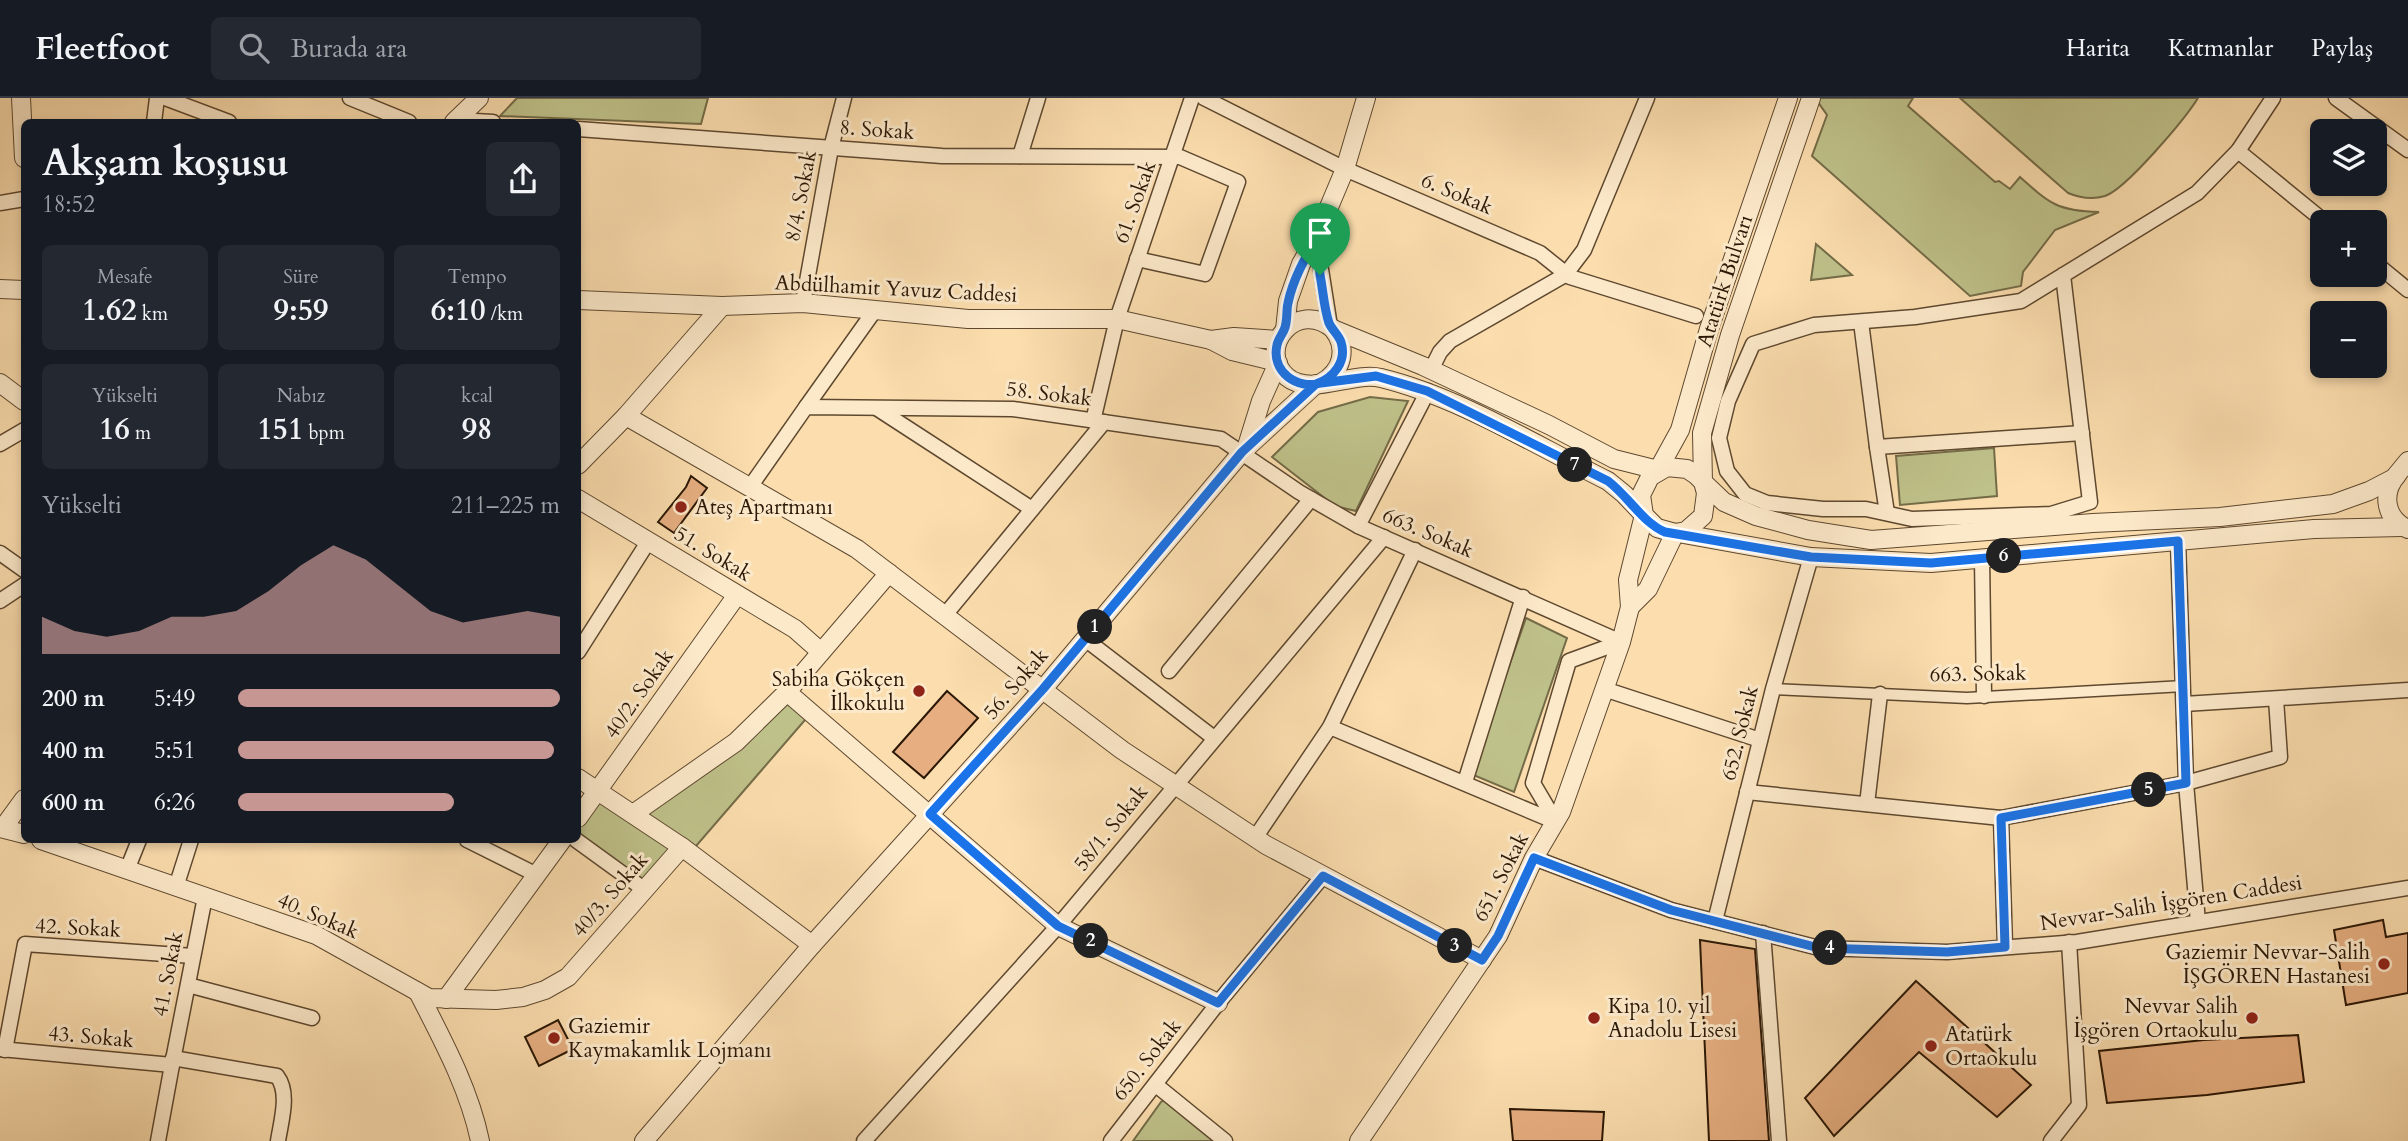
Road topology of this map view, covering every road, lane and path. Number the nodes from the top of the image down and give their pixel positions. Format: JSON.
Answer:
{"nodes":[{"id":1,"x":21,"y":98,"type":"edge"},
{"id":2,"x":158,"y":98,"type":"edge"},
{"id":3,"x":165,"y":98,"type":"edge"},
{"id":4,"x":350,"y":98,"type":"edge"},
{"id":5,"x":479,"y":98,"type":"edge"},
{"id":6,"x":844,"y":98,"type":"edge"},
{"id":7,"x":1038,"y":98,"type":"edge"},
{"id":8,"x":1192,"y":98,"type":"edge"},
{"id":9,"x":1204,"y":98,"type":"edge"},
{"id":10,"x":1366,"y":98,"type":"edge"},
{"id":11,"x":1647,"y":98,"type":"edge"},
{"id":12,"x":1788,"y":98,"type":"edge"},
{"id":13,"x":2273,"y":98,"type":"edge"},
{"id":14,"x":2336,"y":98,"type":"edge"},
{"id":15,"x":1806,"y":99,"type":"edge"},
{"id":16,"x":22,"y":119,"type":"edge"},
{"id":17,"x":154,"y":119,"type":"edge"},
{"id":18,"x":221,"y":119,"type":"edge"},
{"id":19,"x":402,"y":119,"type":"edge"},
{"id":20,"x":458,"y":119,"type":"edge"},
{"id":21,"x":581,"y":129,"type":"edge"},
{"id":22,"x":831,"y":148,"type":"junction"},
{"id":23,"x":2408,"y":150,"type":"edge"},
{"id":24,"x":2238,"y":151,"type":"junction"},
{"id":25,"x":1020,"y":156,"type":"junction"},
{"id":26,"x":1174,"y":157,"type":"junction"},
{"id":27,"x":1345,"y":169,"type":"junction"},
{"id":28,"x":21,"y":200,"type":"edge"},
{"id":29,"x":0,"y":203,"type":"edge"},
{"id":30,"x":2310,"y":210,"type":"edge"},
{"id":31,"x":1317,"y":238,"type":"junction"},
{"id":32,"x":1137,"y":259,"type":"junction"},
{"id":33,"x":2387,"y":273,"type":"edge"},
{"id":34,"x":1565,"y":275,"type":"junction"},
{"id":35,"x":2063,"y":275,"type":"junction"},
{"id":36,"x":0,"y":289,"type":"edge"},
{"id":37,"x":21,"y":290,"type":"edge"},
{"id":38,"x":2408,"y":290,"type":"edge"},
{"id":39,"x":581,"y":300,"type":"edge"},
{"id":40,"x":803,"y":303,"type":"junction"},
{"id":41,"x":722,"y":306,"type":"junction"},
{"id":42,"x":875,"y":310,"type":"junction"},
{"id":43,"x":1696,"y":316,"type":"dead end"},
{"id":44,"x":1117,"y":319,"type":"junction"},
{"id":45,"x":1861,"y":322,"type":"junction"},
{"id":46,"x":1332,"y":328,"type":"junction"},
{"id":47,"x":1281,"y":335,"type":"junction"},
{"id":48,"x":1211,"y":340,"type":"junction"},
{"id":49,"x":1278,"y":362,"type":"junction"},
{"id":50,"x":1431,"y":370,"type":"junction"},
{"id":51,"x":0,"y":383,"type":"edge"},
{"id":52,"x":1319,"y":383,"type":"junction"},
{"id":53,"x":1427,"y":391,"type":"junction"},
{"id":54,"x":21,"y":399,"type":"edge"},
{"id":55,"x":806,"y":407,"type":"junction"},
{"id":56,"x":877,"y":408,"type":"junction"},
{"id":57,"x":626,"y":416,"type":"junction"},
{"id":58,"x":1099,"y":421,"type":"junction"},
{"id":59,"x":21,"y":432,"type":"edge"},
{"id":60,"x":2082,"y":433,"type":"junction"},
{"id":61,"x":0,"y":444,"type":"edge"},
{"id":62,"x":1877,"y":447,"type":"junction"},
{"id":63,"x":1245,"y":449,"type":"junction"},
{"id":64,"x":2408,"y":461,"type":"edge"},
{"id":65,"x":581,"y":462,"type":"edge"},
{"id":66,"x":1658,"y":470,"type":"junction"},
{"id":67,"x":2401,"y":473,"type":"edge"},
{"id":68,"x":1703,"y":482,"type":"junction"},
{"id":69,"x":750,"y":487,"type":"junction"},
{"id":70,"x":1311,"y":499,"type":"junction"},
{"id":71,"x":581,"y":501,"type":"edge"},
{"id":72,"x":2090,"y":502,"type":"junction"},
{"id":73,"x":1032,"y":509,"type":"junction"},
{"id":74,"x":1887,"y":513,"type":"junction"},
{"id":75,"x":1644,"y":515,"type":"junction"},
{"id":76,"x":2093,"y":523,"type":"junction"},
{"id":77,"x":1358,"y":526,"type":"junction"},
{"id":78,"x":2406,"y":532,"type":"edge"},
{"id":79,"x":1675,"y":533,"type":"junction"},
{"id":80,"x":1384,"y":537,"type":"junction"},
{"id":81,"x":2178,"y":541,"type":"junction"},
{"id":82,"x":648,"y":542,"type":"junction"},
{"id":83,"x":1415,"y":550,"type":"junction"},
{"id":84,"x":0,"y":553,"type":"edge"},
{"id":85,"x":1811,"y":557,"type":"junction"},
{"id":86,"x":1982,"y":558,"type":"junction"},
{"id":87,"x":21,"y":568,"type":"edge"},
{"id":88,"x":889,"y":573,"type":"junction"},
{"id":89,"x":21,"y":587,"type":"edge"},
{"id":90,"x":737,"y":594,"type":"junction"},
{"id":91,"x":1523,"y":597,"type":"junction"},
{"id":92,"x":0,"y":601,"type":"edge"},
{"id":93,"x":1630,"y":607,"type":"junction"},
{"id":94,"x":945,"y":615,"type":"junction"},
{"id":95,"x":1085,"y":639,"type":"junction"},
{"id":96,"x":1620,"y":642,"type":"junction"},
{"id":97,"x":581,"y":647,"type":"edge"},
{"id":98,"x":821,"y":652,"type":"junction"},
{"id":99,"x":1169,"y":671,"type":"dead end"},
{"id":100,"x":2184,"y":686,"type":"junction"},
{"id":101,"x":1043,"y":689,"type":"junction"},
{"id":102,"x":1604,"y":689,"type":"junction"},
{"id":103,"x":1773,"y":689,"type":"junction"},
{"id":104,"x":2408,"y":690,"type":"edge"},
{"id":105,"x":787,"y":692,"type":"junction"},
{"id":106,"x":1880,"y":694,"type":"junction"},
{"id":107,"x":1984,"y":696,"type":"junction"},
{"id":108,"x":2276,"y":699,"type":"junction"},
{"id":109,"x":2184,"y":704,"type":"junction"},
{"id":110,"x":1330,"y":727,"type":"junction"},
{"id":111,"x":1214,"y":738,"type":"junction"},
{"id":112,"x":1760,"y":740,"type":"junction"},
{"id":113,"x":581,"y":780,"type":"edge"},
{"id":114,"x":1465,"y":782,"type":"junction"},
{"id":115,"x":2186,"y":783,"type":"junction"},
{"id":116,"x":1174,"y":784,"type":"junction"},
{"id":117,"x":598,"y":791,"type":"junction"},
{"id":118,"x":1748,"y":792,"type":"junction"},
{"id":119,"x":21,"y":803,"type":"edge"},
{"id":120,"x":1867,"y":804,"type":"junction"},
{"id":121,"x":581,"y":814,"type":"edge"},
{"id":122,"x":633,"y":814,"type":"junction"},
{"id":123,"x":930,"y":814,"type":"junction"},
{"id":124,"x":2001,"y":818,"type":"junction"},
{"id":125,"x":1556,"y":822,"type":"junction"},
{"id":126,"x":1,"y":827,"type":"edge"},
{"id":127,"x":21,"y":833,"type":"edge"},
{"id":128,"x":1255,"y":838,"type":"junction"},
{"id":129,"x":50,"y":843,"type":"edge"},
{"id":130,"x":138,"y":843,"type":"edge"},
{"id":131,"x":190,"y":843,"type":"edge"},
{"id":132,"x":473,"y":843,"type":"edge"},
{"id":133,"x":560,"y":843,"type":"edge"},
{"id":134,"x":580,"y":843,"type":"edge"},
{"id":135,"x":682,"y":847,"type":"junction"},
{"id":136,"x":1534,"y":858,"type":"junction"},
{"id":137,"x":127,"y":870,"type":"junction"},
{"id":138,"x":537,"y":875,"type":"junction"},
{"id":139,"x":1323,"y":876,"type":"junction"},
{"id":140,"x":176,"y":887,"type":"junction"},
{"id":141,"x":2408,"y":888,"type":"edge"},
{"id":142,"x":645,"y":890,"type":"junction"},
{"id":143,"x":205,"y":897,"type":"junction"},
{"id":144,"x":1715,"y":921,"type":"junction"},
{"id":145,"x":2198,"y":922,"type":"junction"},
{"id":146,"x":1058,"y":926,"type":"junction"},
{"id":147,"x":1763,"y":933,"type":"junction"},
{"id":148,"x":2069,"y":942,"type":"junction"},
{"id":149,"x":812,"y":945,"type":"junction"},
{"id":150,"x":2005,"y":947,"type":"junction"},
{"id":151,"x":193,"y":956,"type":"junction"},
{"id":152,"x":1482,"y":960,"type":"junction"},
{"id":153,"x":188,"y":985,"type":"junction"},
{"id":154,"x":418,"y":992,"type":"junction"},
{"id":155,"x":446,"y":999,"type":"junction"},
{"id":156,"x":1218,"y":1003,"type":"junction"},
{"id":157,"x":312,"y":1018,"type":"dead end"},
{"id":158,"x":2,"y":1050,"type":"edge"},
{"id":159,"x":173,"y":1062,"type":"junction"},
{"id":160,"x":1156,"y":1085,"type":"junction"},
{"id":161,"x":158,"y":1141,"type":"edge"},
{"id":162,"x":278,"y":1141,"type":"edge"},
{"id":163,"x":480,"y":1141,"type":"edge"},
{"id":164,"x":644,"y":1141,"type":"edge"},
{"id":165,"x":864,"y":1141,"type":"edge"},
{"id":166,"x":1111,"y":1141,"type":"edge"},
{"id":167,"x":1225,"y":1141,"type":"edge"},
{"id":168,"x":1359,"y":1141,"type":"edge"},
{"id":169,"x":1779,"y":1141,"type":"edge"},
{"id":170,"x":2051,"y":1141,"type":"edge"}],
"edges":[{"from":1,"to":16,"type":"street"},
{"from":2,"to":17,"type":"street"},
{"from":3,"to":18,"type":"street"},
{"from":4,"to":19,"type":"street"},
{"from":5,"to":20,"type":"street"},
{"from":6,"to":22,"type":"street","name":"8/4. Sokak"},
{"from":7,"to":25,"type":"street"},
{"from":8,"to":26,"type":"street","name":"61. Sokak"},
{"from":9,"to":27,"type":"street","name":"6. Sokak"},
{"from":10,"to":27,"type":"street"},
{"from":11,"to":34,"type":"street"},
{"from":12,"to":66,"type":"street","name":"Atatürk Bulvarı"},
{"from":13,"to":24,"type":"street"},
{"from":14,"to":23,"type":"street"},
{"from":15,"to":68,"type":"street","name":"Atatürk Bulvarı"},
{"from":21,"to":22,"type":"street","name":"8. Sokak"},
{"from":22,"to":25,"type":"street","name":"8. Sokak"},
{"from":22,"to":40,"type":"street","name":"8/4. Sokak"},
{"from":24,"to":30,"type":"street"},
{"from":24,"to":35,"type":"street"},
{"from":25,"to":26,"type":"street","name":"8. Sokak"},
{"from":26,"to":32,"type":"street","name":"61. Sokak"},
{"from":26,"to":32,"type":"street","name":"8. Sokak"},
{"from":27,"to":31,"type":"street"},
{"from":27,"to":34,"type":"street","name":"6. Sokak"},
{"from":28,"to":29,"type":"street"},
{"from":31,"to":46,"type":"street"},
{"from":31,"to":47,"type":"street"},
{"from":32,"to":44,"type":"street","name":"61. Sokak"},
{"from":33,"to":38,"type":"street"},
{"from":34,"to":43,"type":"street","name":"6. Sokak"},
{"from":34,"to":50,"type":"street"},
{"from":35,"to":45,"type":"street"},
{"from":35,"to":60,"type":"street"},
{"from":36,"to":37,"type":"street"},
{"from":39,"to":41,"type":"street","name":"Abdülhamit Yavuz Caddesi"},
{"from":40,"to":41,"type":"street","name":"Abdülhamit Yavuz Caddesi"},
{"from":40,"to":42,"type":"street","name":"Abdülhamit Yavuz Caddesi"},
{"from":41,"to":57,"type":"street"},
{"from":42,"to":44,"type":"street","name":"Abdülhamit Yavuz Caddesi"},
{"from":42,"to":55,"type":"street"},
{"from":44,"to":48,"type":"street","name":"Abdülhamit Yavuz Caddesi"},
{"from":44,"to":58,"type":"street","name":"61. Sokak"},
{"from":45,"to":62,"type":"street"},
{"from":45,"to":74,"type":"street"},
{"from":46,"to":47,"type":"street"},
{"from":46,"to":50,"type":"street"},
{"from":46,"to":52,"type":"street"},
{"from":47,"to":48,"type":"street","name":"Abdülhamit Yavuz Caddesi"},
{"from":47,"to":49,"type":"street"},
{"from":48,"to":49,"type":"street","name":"Abdülhamit Yavuz Caddesi"},
{"from":49,"to":52,"type":"street"},
{"from":49,"to":63,"type":"street","name":"56. Sokak"},
{"from":50,"to":66,"type":"street"},
{"from":51,"to":54,"type":"street"},
{"from":52,"to":53,"type":"street"},
{"from":52,"to":63,"type":"street","name":"56. Sokak"},
{"from":53,"to":75,"type":"street"},
{"from":53,"to":77,"type":"street","name":"663. Sokak"},
{"from":55,"to":56,"type":"street","name":"58. Sokak"},
{"from":55,"to":69,"type":"street"},
{"from":56,"to":58,"type":"street","name":"58. Sokak"},
{"from":56,"to":73,"type":"street"},
{"from":57,"to":65,"type":"street"},
{"from":57,"to":69,"type":"street"},
{"from":58,"to":63,"type":"street","name":"58. Sokak"},
{"from":58,"to":73,"type":"street"},
{"from":59,"to":61,"type":"street"},
{"from":60,"to":62,"type":"street"},
{"from":60,"to":72,"type":"street"},
{"from":62,"to":74,"type":"street"},
{"from":63,"to":70,"type":"street","name":"58. Sokak"},
{"from":63,"to":95,"type":"street","name":"56. Sokak"},
{"from":64,"to":67,"type":"street"},
{"from":66,"to":68,"type":"street"},
{"from":66,"to":75,"type":"street","name":"Atatürk Bulvarı"},
{"from":67,"to":76,"type":"street"},
{"from":67,"to":78,"type":"street"},
{"from":68,"to":76,"type":"street"},
{"from":68,"to":79,"type":"street","name":"Atatürk Bulvarı"},
{"from":69,"to":88,"type":"street"},
{"from":70,"to":77,"type":"street","name":"58. Sokak"},
{"from":70,"to":99,"type":"street"},
{"from":71,"to":82,"type":"street","name":"51. Sokak"},
{"from":72,"to":74,"type":"street"},
{"from":72,"to":76,"type":"street"},
{"from":73,"to":94,"type":"street"},
{"from":75,"to":79,"type":"street"},
{"from":75,"to":93,"type":"street","name":"Atatürk Bulvarı"},
{"from":77,"to":80,"type":"street","name":"663. Sokak"},
{"from":78,"to":81,"type":"street"},
{"from":79,"to":85,"type":"street"},
{"from":79,"to":93,"type":"street"},
{"from":80,"to":83,"type":"street","name":"663. Sokak"},
{"from":80,"to":111,"type":"street","name":"58/1. Sokak"},
{"from":81,"to":86,"type":"street"},
{"from":81,"to":100,"type":"street"},
{"from":82,"to":90,"type":"street","name":"51. Sokak"},
{"from":82,"to":97,"type":"street"},
{"from":83,"to":91,"type":"street","name":"663. Sokak"},
{"from":83,"to":110,"type":"street"},
{"from":84,"to":87,"type":"street"},
{"from":85,"to":86,"type":"street"},
{"from":85,"to":103,"type":"street","name":"652. Sokak"},
{"from":86,"to":107,"type":"street"},
{"from":88,"to":94,"type":"street"},
{"from":88,"to":98,"type":"street"},
{"from":89,"to":92,"type":"street"},
{"from":90,"to":98,"type":"street","name":"51. Sokak"},
{"from":90,"to":117,"type":"street","name":"40/2. Sokak"},
{"from":91,"to":96,"type":"street","name":"663. Sokak"},
{"from":91,"to":114,"type":"street"},
{"from":93,"to":96,"type":"street","name":"651. Sokak"},
{"from":94,"to":101,"type":"street"},
{"from":95,"to":101,"type":"street","name":"56. Sokak"},
{"from":95,"to":111,"type":"street"},
{"from":96,"to":102,"type":"street","name":"651. Sokak"},
{"from":96,"to":125,"type":"street"},
{"from":98,"to":105,"type":"street"},
{"from":100,"to":107,"type":"street","name":"663. Sokak"},
{"from":100,"to":109,"type":"street"},
{"from":101,"to":116,"type":"street"},
{"from":101,"to":123,"type":"street","name":"56. Sokak"},
{"from":102,"to":112,"type":"street"},
{"from":102,"to":125,"type":"street","name":"651. Sokak"},
{"from":103,"to":106,"type":"street","name":"663. Sokak"},
{"from":103,"to":112,"type":"street","name":"652. Sokak"},
{"from":104,"to":108,"type":"street"},
{"from":105,"to":122,"type":"street"},
{"from":105,"to":123,"type":"street"},
{"from":106,"to":107,"type":"street","name":"663. Sokak"},
{"from":106,"to":120,"type":"street"},
{"from":108,"to":109,"type":"street"},
{"from":108,"to":115,"type":"street"},
{"from":109,"to":115,"type":"street"},
{"from":110,"to":114,"type":"street"},
{"from":110,"to":128,"type":"street"},
{"from":111,"to":116,"type":"street","name":"58/1. Sokak"},
{"from":112,"to":118,"type":"street","name":"652. Sokak"},
{"from":113,"to":117,"type":"street"},
{"from":114,"to":125,"type":"street"},
{"from":115,"to":124,"type":"street"},
{"from":115,"to":145,"type":"street"},
{"from":116,"to":128,"type":"street"},
{"from":116,"to":146,"type":"street","name":"58/1. Sokak"},
{"from":117,"to":121,"type":"street","name":"40/2. Sokak"},
{"from":117,"to":122,"type":"street"},
{"from":118,"to":120,"type":"street"},
{"from":118,"to":144,"type":"street","name":"652. Sokak"},
{"from":119,"to":126,"type":"street"},
{"from":120,"to":124,"type":"street"},
{"from":122,"to":135,"type":"street"},
{"from":123,"to":146,"type":"street"},
{"from":123,"to":149,"type":"street","name":"56. Sokak"},
{"from":124,"to":150,"type":"street"},
{"from":125,"to":136,"type":"street","name":"651. Sokak"},
{"from":126,"to":127,"type":"street"},
{"from":128,"to":139,"type":"street"},
{"from":129,"to":137,"type":"street","name":"40. Sokak"},
{"from":130,"to":137,"type":"street"},
{"from":131,"to":140,"type":"street"},
{"from":132,"to":138,"type":"street"},
{"from":133,"to":138,"type":"street"},
{"from":134,"to":142,"type":"street"},
{"from":135,"to":142,"type":"street","name":"40/3. Sokak"},
{"from":135,"to":149,"type":"street"},
{"from":136,"to":144,"type":"street","name":"Nevvar-Salih İşgören Caddesi"},
{"from":136,"to":152,"type":"street","name":"651. Sokak"},
{"from":137,"to":140,"type":"street","name":"40. Sokak"},
{"from":138,"to":155,"type":"street"},
{"from":139,"to":152,"type":"street"},
{"from":139,"to":156,"type":"street","name":"650. Sokak"},
{"from":140,"to":143,"type":"street","name":"40. Sokak"},
{"from":141,"to":145,"type":"street","name":"Nevvar-Salih İşgören Caddesi"},
{"from":142,"to":155,"type":"street","name":"40/3. Sokak"},
{"from":143,"to":151,"type":"street","name":"41. Sokak"},
{"from":143,"to":154,"type":"street","name":"40. Sokak"},
{"from":144,"to":147,"type":"street","name":"Nevvar-Salih İşgören Caddesi"},
{"from":145,"to":148,"type":"street","name":"Nevvar-Salih İşgören Caddesi"},
{"from":146,"to":156,"type":"street"},
{"from":146,"to":165,"type":"street","name":"58/1. Sokak"},
{"from":147,"to":150,"type":"street","name":"Nevvar-Salih İşgören Caddesi"},
{"from":147,"to":169,"type":"street"},
{"from":148,"to":150,"type":"street","name":"Nevvar-Salih İşgören Caddesi"},
{"from":148,"to":170,"type":"street"},
{"from":149,"to":164,"type":"street","name":"56. Sokak"},
{"from":151,"to":153,"type":"street","name":"41. Sokak"},
{"from":151,"to":158,"type":"street","name":"42. Sokak"},
{"from":152,"to":168,"type":"street","name":"651. Sokak"},
{"from":153,"to":157,"type":"street"},
{"from":153,"to":159,"type":"street","name":"41. Sokak"},
{"from":154,"to":155,"type":"street","name":"40/3. Sokak"},
{"from":154,"to":163,"type":"street"},
{"from":156,"to":160,"type":"street","name":"650. Sokak"},
{"from":158,"to":159,"type":"street","name":"43. Sokak"},
{"from":159,"to":161,"type":"street","name":"41. Sokak"},
{"from":159,"to":162,"type":"street","name":"43. Sokak"},
{"from":160,"to":166,"type":"street","name":"650. Sokak"},
{"from":160,"to":167,"type":"street"}]}
